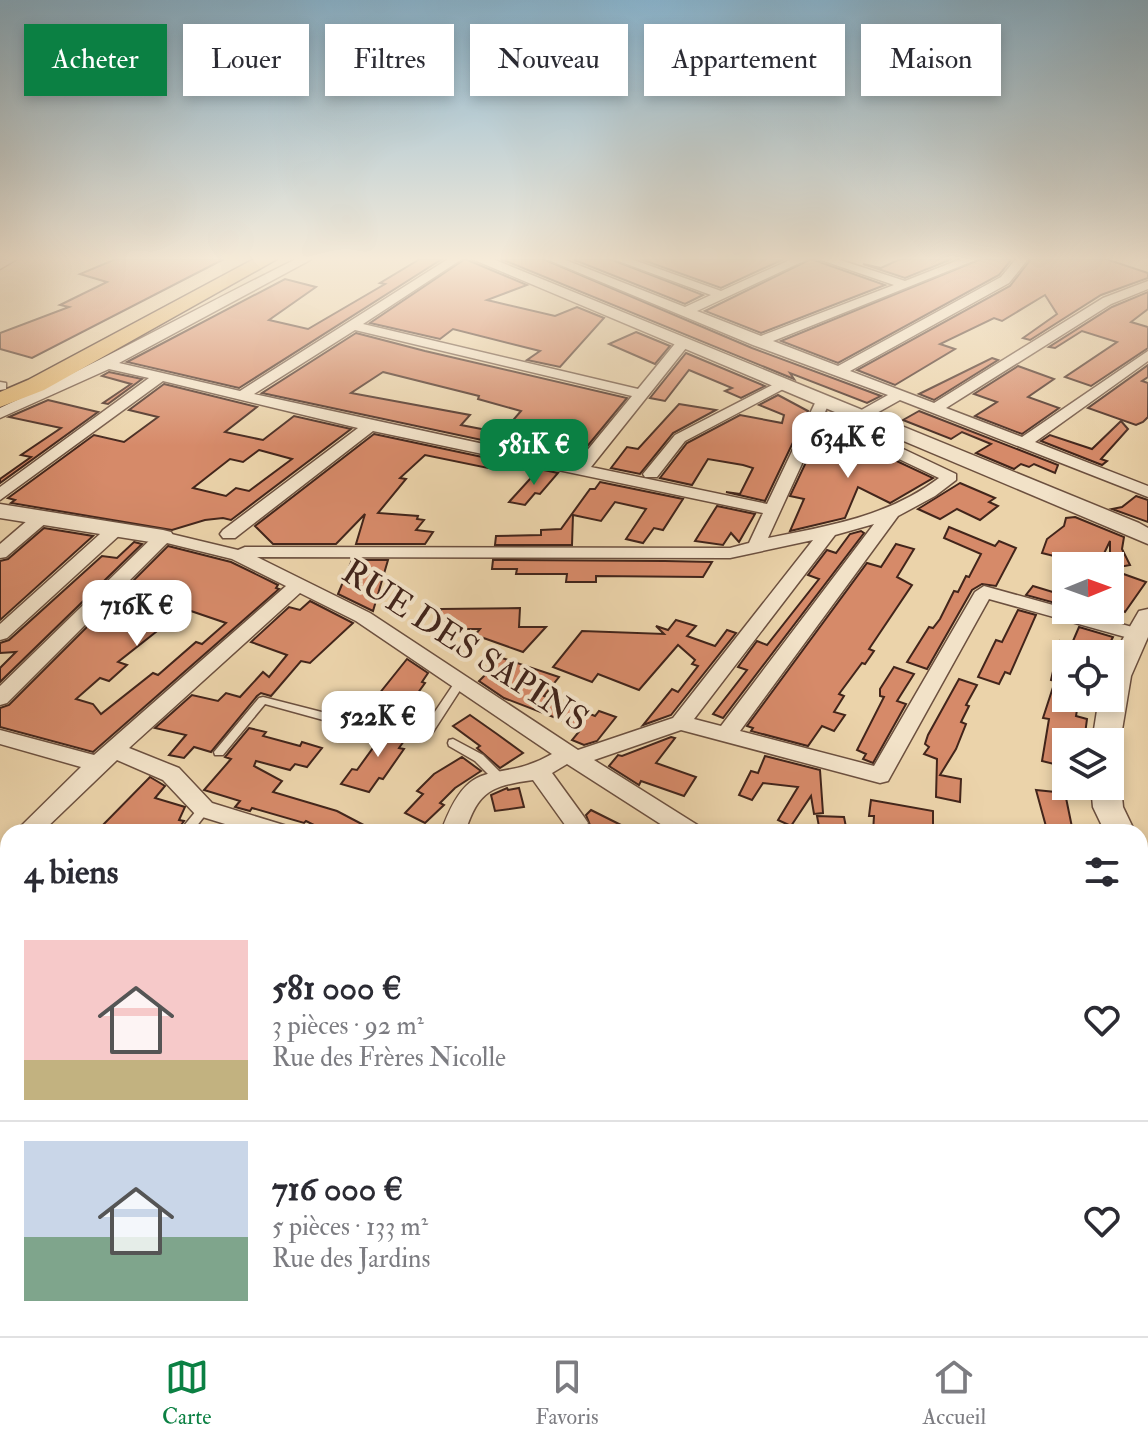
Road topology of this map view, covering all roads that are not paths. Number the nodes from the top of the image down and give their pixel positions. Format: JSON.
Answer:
{"nodes":[{"id":1,"x":125,"y":321,"type":"edge"},
{"id":2,"x":153,"y":321,"type":"edge"},
{"id":3,"x":183,"y":321,"type":"edge"},
{"id":4,"x":358,"y":321,"type":"edge"},
{"id":5,"x":631,"y":321,"type":"edge"},
{"id":6,"x":707,"y":321,"type":"edge"},
{"id":7,"x":812,"y":321,"type":"edge"},
{"id":8,"x":930,"y":321,"type":"edge"},
{"id":9,"x":1075,"y":321,"type":"edge"},
{"id":10,"x":352,"y":325,"type":"junction"},
{"id":11,"x":758,"y":342,"type":"junction"},
{"id":12,"x":683,"y":343,"type":"junction"},
{"id":13,"x":1148,"y":355,"type":"edge"},
{"id":14,"x":107,"y":364,"type":"junction"},
{"id":15,"x":838,"y":372,"type":"junction"},
{"id":16,"x":160,"y":377,"type":"junction"},
{"id":17,"x":782,"y":384,"type":"junction"},
{"id":18,"x":0,"y":386,"type":"edge"},
{"id":19,"x":642,"y":394,"type":"junction"},
{"id":20,"x":897,"y":396,"type":"junction"},
{"id":21,"x":240,"y":397,"type":"junction"},
{"id":22,"x":0,"y":400,"type":"edge"},
{"id":23,"x":820,"y":407,"type":"junction"},
{"id":24,"x":933,"y":410,"type":"junction"},
{"id":25,"x":0,"y":414,"type":"edge"},
{"id":26,"x":861,"y":416,"type":"junction"},
{"id":27,"x":370,"y":426,"type":"junction"},
{"id":28,"x":1022,"y":444,"type":"junction"},
{"id":29,"x":580,"y":470,"type":"junction"},
{"id":30,"x":651,"y":474,"type":"dead end"},
{"id":31,"x":1148,"y":492,"type":"edge"},
{"id":32,"x":0,"y":495,"type":"edge"},
{"id":33,"x":773,"y":510,"type":"junction"},
{"id":34,"x":0,"y":511,"type":"edge"},
{"id":35,"x":890,"y":515,"type":"junction"},
{"id":36,"x":41,"y":518,"type":"junction"},
{"id":37,"x":116,"y":529,"type":"junction"},
{"id":38,"x":829,"y":531,"type":"junction"},
{"id":39,"x":229,"y":534,"type":"junction"},
{"id":40,"x":1148,"y":537,"type":"edge"},
{"id":41,"x":172,"y":539,"type":"junction"},
{"id":42,"x":756,"y":546,"type":"junction"},
{"id":43,"x":0,"y":553,"type":"edge"},
{"id":44,"x":241,"y":554,"type":"junction"},
{"id":45,"x":299,"y":584,"type":"junction"},
{"id":46,"x":1142,"y":625,"type":"edge"},
{"id":47,"x":0,"y":634,"type":"edge"},
{"id":48,"x":461,"y":681,"type":"junction"},
{"id":49,"x":0,"y":698,"type":"edge"},
{"id":50,"x":680,"y":723,"type":"junction"},
{"id":51,"x":1108,"y":728,"type":"edge"},
{"id":52,"x":726,"y":735,"type":"junction"},
{"id":53,"x":0,"y":737,"type":"edge"},
{"id":54,"x":453,"y":743,"type":"dead end"},
{"id":55,"x":219,"y":752,"type":"dead end"},
{"id":56,"x":106,"y":757,"type":"junction"},
{"id":57,"x":571,"y":757,"type":"junction"},
{"id":58,"x":539,"y":771,"type":"junction"},
{"id":59,"x":498,"y":777,"type":"junction"},
{"id":60,"x":1107,"y":800,"type":"edge"},
{"id":61,"x":204,"y":809,"type":"junction"},
{"id":62,"x":576,"y":823,"type":"dead end"},
{"id":63,"x":35,"y":824,"type":"edge"},
{"id":64,"x":192,"y":824,"type":"edge"},
{"id":65,"x":253,"y":824,"type":"edge"},
{"id":66,"x":456,"y":824,"type":"edge"},
{"id":67,"x":678,"y":824,"type":"edge"},
{"id":68,"x":1116,"y":824,"type":"edge"}],
"edges":[{"from":1,"to":18,"type":"main road"},
{"from":2,"to":22,"type":"main road"},
{"from":3,"to":14,"type":"street"},
{"from":4,"to":10,"type":"street"},
{"from":5,"to":12,"type":"street"},
{"from":6,"to":11,"type":"street"},
{"from":7,"to":11,"type":"street"},
{"from":8,"to":15,"type":"street"},
{"from":9,"to":24,"type":"street"},
{"from":10,"to":19,"type":"street"},
{"from":10,"to":21,"type":"street"},
{"from":11,"to":15,"type":"street"},
{"from":12,"to":17,"type":"street"},
{"from":12,"to":19,"type":"street"},
{"from":13,"to":28,"type":"street"},
{"from":14,"to":16,"type":"street"},
{"from":14,"to":25,"type":"street"},
{"from":15,"to":20,"type":"street"},
{"from":16,"to":21,"type":"street"},
{"from":16,"to":32,"type":"street"},
{"from":17,"to":23,"type":"street"},
{"from":17,"to":30,"type":"street"},
{"from":19,"to":29,"type":"street"},
{"from":20,"to":24,"type":"street"},
{"from":20,"to":26,"type":"street"},
{"from":21,"to":27,"type":"street"},
{"from":23,"to":26,"type":"street"},
{"from":23,"to":33,"type":"street"},
{"from":23,"to":35,"type":"street"},
{"from":24,"to":28,"type":"street"},
{"from":26,"to":40,"type":"street"},
{"from":27,"to":29,"type":"street"},
{"from":27,"to":39,"type":"street"},
{"from":28,"to":31,"type":"street"},
{"from":29,"to":33,"type":"street"},
{"from":33,"to":42,"type":"street"},
{"from":34,"to":36,"type":"street","name":"RUE DES SAPINS"},
{"from":35,"to":38,"type":"street"},
{"from":35,"to":52,"type":"street"},
{"from":36,"to":37,"type":"street","name":"RUE DES SAPINS"},
{"from":36,"to":43,"type":"street"},
{"from":37,"to":41,"type":"street","name":"RUE DES SAPINS"},
{"from":37,"to":47,"type":"street"},
{"from":38,"to":42,"type":"street"},
{"from":38,"to":50,"type":"street"},
{"from":39,"to":41,"type":"street"},
{"from":39,"to":44,"type":"street"},
{"from":41,"to":44,"type":"street","name":"RUE DES SAPINS"},
{"from":41,"to":49,"type":"street"},
{"from":42,"to":44,"type":"street"},
{"from":44,"to":45,"type":"street","name":"RUE DES SAPINS"},
{"from":45,"to":48,"type":"street","name":"RUE DES SAPINS"},
{"from":45,"to":56,"type":"street"},
{"from":46,"to":51,"type":"street"},
{"from":46,"to":52,"type":"street"},
{"from":48,"to":55,"type":"lane"},
{"from":48,"to":57,"type":"street","name":"RUE DES SAPINS"},
{"from":50,"to":52,"type":"street"},
{"from":50,"to":57,"type":"street"},
{"from":53,"to":56,"type":"street"},
{"from":54,"to":59,"type":"lane"},
{"from":56,"to":61,"type":"street"},
{"from":56,"to":63,"type":"street"},
{"from":57,"to":58,"type":"street"},
{"from":57,"to":67,"type":"street","name":"RUE DES SAPINS"},
{"from":58,"to":59,"type":"street"},
{"from":58,"to":62,"type":"street"},
{"from":59,"to":66,"type":"street"},
{"from":60,"to":68,"type":"street"},
{"from":61,"to":64,"type":"lane"},
{"from":61,"to":65,"type":"street"}]}
